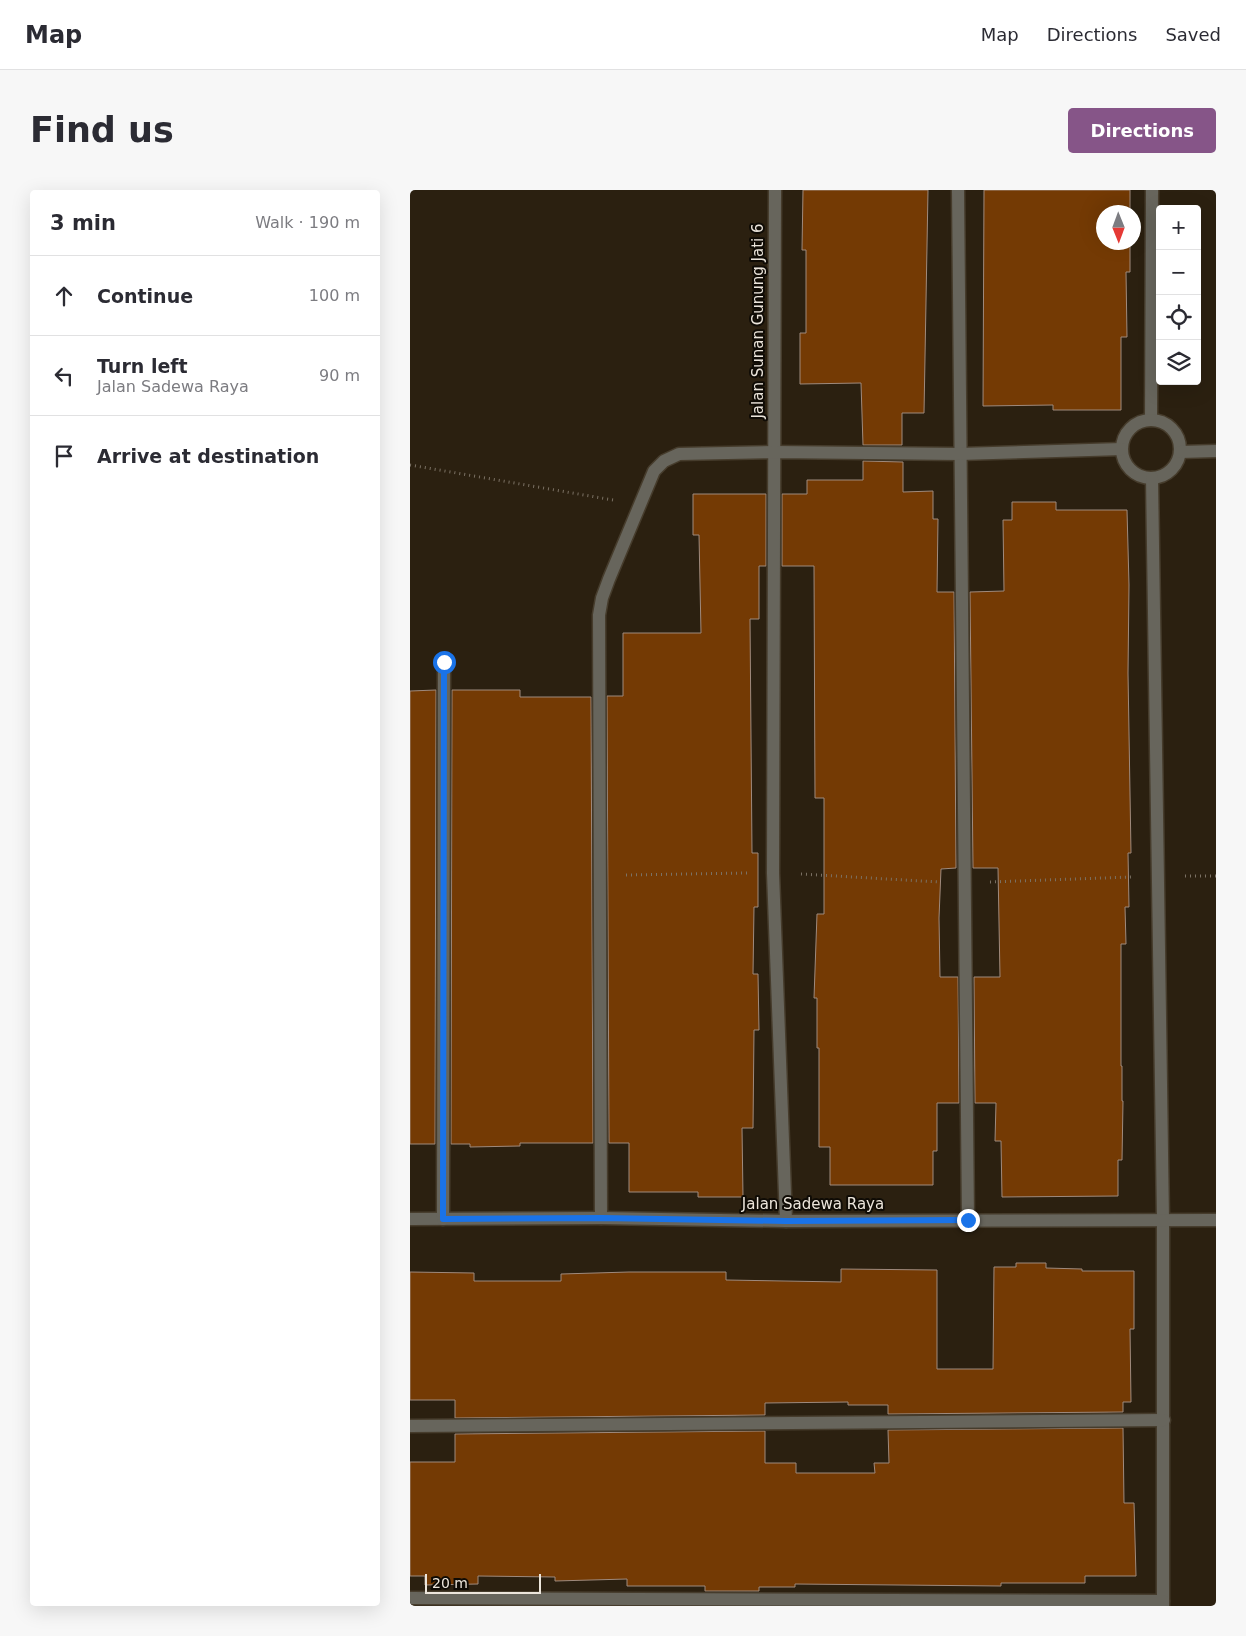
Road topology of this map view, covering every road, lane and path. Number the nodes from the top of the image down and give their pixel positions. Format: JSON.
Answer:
{"nodes":[{"id":1,"x":775,"y":190,"type":"edge"},
{"id":2,"x":958,"y":190,"type":"edge"},
{"id":3,"x":1152,"y":190,"type":"edge"},
{"id":4,"x":1151,"y":420,"type":"junction"},
{"id":5,"x":1122,"y":450,"type":"junction"},
{"id":6,"x":1216,"y":451,"type":"edge"},
{"id":7,"x":774,"y":452,"type":"junction"},
{"id":8,"x":1180,"y":452,"type":"junction"},
{"id":9,"x":960,"y":454,"type":"junction"},
{"id":10,"x":410,"y":465,"type":"edge"},
{"id":11,"x":1152,"y":478,"type":"junction"},
{"id":12,"x":641,"y":505,"type":"junction"},
{"id":13,"x":444,"y":662,"type":"dead end"},
{"id":14,"x":773,"y":873,"type":"junction"},
{"id":15,"x":600,"y":876,"type":"junction"},
{"id":16,"x":1158,"y":876,"type":"junction"},
{"id":17,"x":965,"y":883,"type":"junction"},
{"id":18,"x":602,"y":1218,"type":"junction"},
{"id":19,"x":410,"y":1219,"type":"edge"},
{"id":20,"x":443,"y":1219,"type":"junction"},
{"id":21,"x":1164,"y":1219,"type":"junction"},
{"id":22,"x":968,"y":1220,"type":"junction"},
{"id":23,"x":1216,"y":1220,"type":"edge"},
{"id":24,"x":786,"y":1221,"type":"junction"},
{"id":25,"x":1164,"y":1420,"type":"junction"},
{"id":26,"x":410,"y":1426,"type":"edge"},
{"id":27,"x":410,"y":1598,"type":"edge"},
{"id":28,"x":1163,"y":1603,"type":"edge"}],
"edges":[{"from":1,"to":7,"type":"street","name":"Jalan Sunan Gunung Jati 6"},
{"from":2,"to":9,"type":"street"},
{"from":3,"to":4,"type":"street"},
{"from":4,"to":5,"type":"street"},
{"from":4,"to":8,"type":"street"},
{"from":5,"to":9,"type":"street"},
{"from":5,"to":11,"type":"street"},
{"from":6,"to":8,"type":"street"},
{"from":7,"to":9,"type":"street"},
{"from":7,"to":12,"type":"street"},
{"from":7,"to":14,"type":"street","name":"Jalan Sunan Gunung Jati 6"},
{"from":8,"to":11,"type":"street"},
{"from":9,"to":17,"type":"street"},
{"from":10,"to":12,"type":"path"},
{"from":11,"to":16,"type":"street"},
{"from":12,"to":15,"type":"street"},
{"from":13,"to":20,"type":"street"},
{"from":14,"to":15,"type":"path"},
{"from":14,"to":17,"type":"path"},
{"from":14,"to":24,"type":"street","name":"Jalan Sunan Gunung Jati 6"},
{"from":15,"to":18,"type":"street"},
{"from":16,"to":17,"type":"path"},
{"from":16,"to":21,"type":"street"},
{"from":17,"to":22,"type":"street"},
{"from":18,"to":20,"type":"street","name":"Jalan Sadewa Raya"},
{"from":18,"to":24,"type":"street","name":"Jalan Sadewa Raya"},
{"from":19,"to":20,"type":"street","name":"Jalan Sadewa Raya"},
{"from":21,"to":22,"type":"street","name":"Jalan Sadewa Raya"},
{"from":21,"to":23,"type":"street","name":"Jalan Sadewa Raya"},
{"from":21,"to":25,"type":"street"},
{"from":22,"to":24,"type":"street","name":"Jalan Sadewa Raya"},
{"from":25,"to":26,"type":"street"},
{"from":25,"to":28,"type":"street"},
{"from":27,"to":28,"type":"street"}]}
